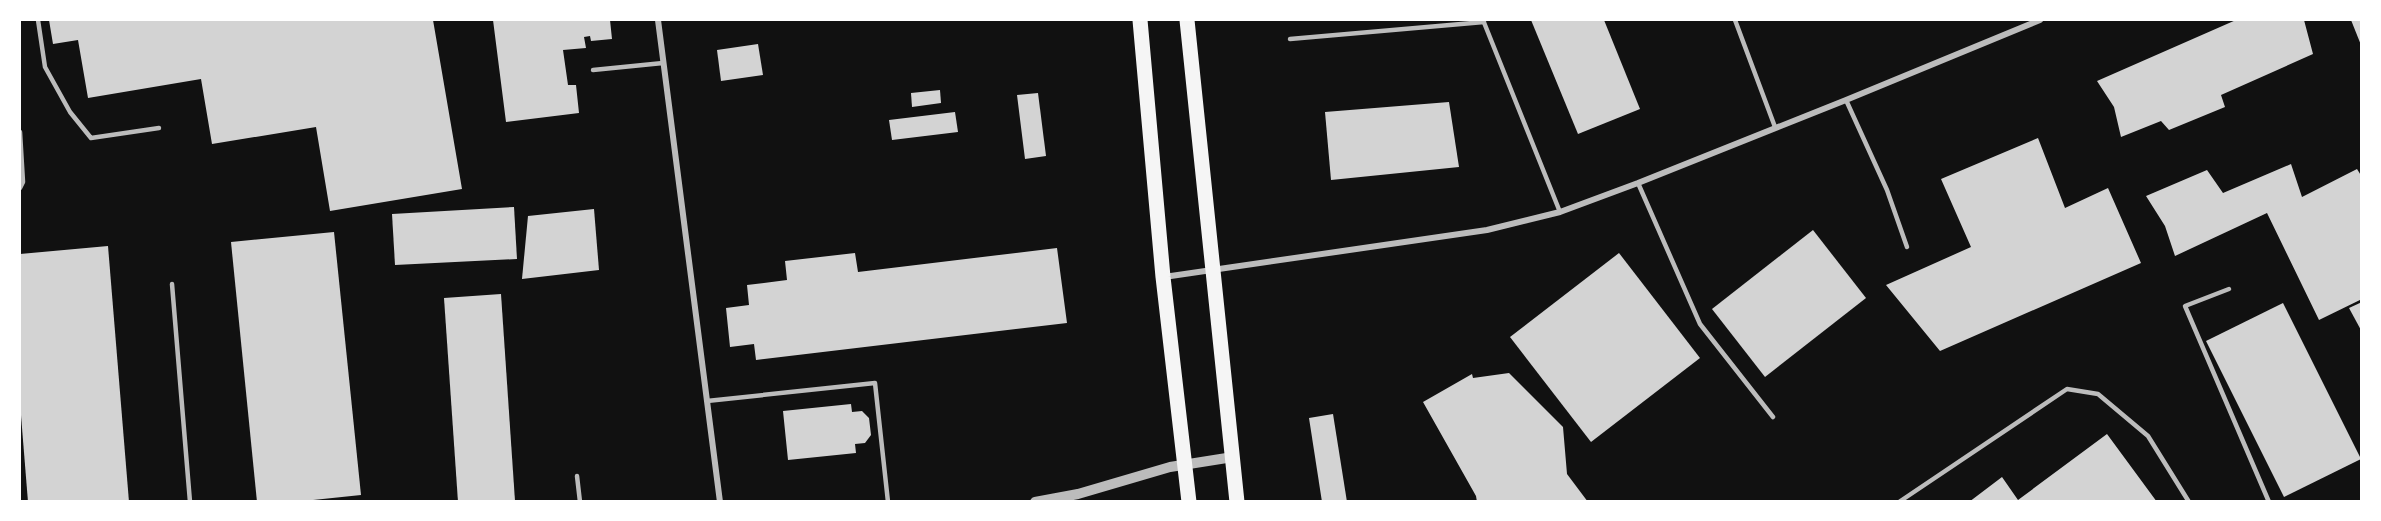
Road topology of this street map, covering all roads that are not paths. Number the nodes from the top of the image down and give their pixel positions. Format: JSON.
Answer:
{"nodes":[{"id":1,"x":38,"y":20,"type":"edge"},
{"id":2,"x":658,"y":20,"type":"edge"},
{"id":3,"x":1140,"y":20,"type":"edge"},
{"id":4,"x":1187,"y":20,"type":"edge"},
{"id":5,"x":1735,"y":20,"type":"edge"},
{"id":6,"x":2040,"y":20,"type":"edge"},
{"id":7,"x":1483,"y":21,"type":"edge"},
{"id":8,"x":1290,"y":39,"type":"dead end"},
{"id":9,"x":663,"y":63,"type":"junction"},
{"id":10,"x":592,"y":70,"type":"dead end"},
{"id":11,"x":1846,"y":100,"type":"junction"},
{"id":12,"x":1776,"y":127,"type":"junction"},
{"id":13,"x":159,"y":128,"type":"dead end"},
{"id":14,"x":20,"y":132,"type":"edge"},
{"id":15,"x":1638,"y":183,"type":"junction"},
{"id":16,"x":20,"y":188,"type":"edge"},
{"id":17,"x":1560,"y":212,"type":"junction"},
{"id":18,"x":1907,"y":247,"type":"dead end"},
{"id":19,"x":1212,"y":269,"type":"junction"},
{"id":20,"x":1163,"y":277,"type":"junction"},
{"id":21,"x":172,"y":284,"type":"dead end"},
{"id":22,"x":2229,"y":289,"type":"dead end"},
{"id":23,"x":707,"y":401,"type":"junction"},
{"id":24,"x":1773,"y":417,"type":"dead end"},
{"id":25,"x":1233,"y":457,"type":"junction"},
{"id":26,"x":1186,"y":464,"type":"junction"},
{"id":27,"x":577,"y":476,"type":"dead end"},
{"id":28,"x":190,"y":501,"type":"edge"},
{"id":29,"x":580,"y":501,"type":"edge"},
{"id":30,"x":720,"y":501,"type":"edge"},
{"id":31,"x":888,"y":501,"type":"edge"},
{"id":32,"x":1035,"y":501,"type":"edge"},
{"id":33,"x":1189,"y":501,"type":"edge"},
{"id":34,"x":1238,"y":501,"type":"edge"},
{"id":35,"x":1899,"y":501,"type":"edge"},
{"id":36,"x":2189,"y":501,"type":"edge"},
{"id":37,"x":2269,"y":501,"type":"edge"}],
"edges":[{"from":1,"to":13,"type":"lane"},
{"from":2,"to":9,"type":"street"},
{"from":3,"to":20,"type":"main road"},
{"from":4,"to":19,"type":"main road"},
{"from":5,"to":12,"type":"lane"},
{"from":6,"to":11,"type":"street"},
{"from":7,"to":8,"type":"lane"},
{"from":7,"to":17,"type":"lane"},
{"from":9,"to":10,"type":"lane"},
{"from":9,"to":23,"type":"street"},
{"from":11,"to":12,"type":"street"},
{"from":11,"to":18,"type":"lane"},
{"from":12,"to":15,"type":"street"},
{"from":14,"to":16,"type":"lane"},
{"from":15,"to":17,"type":"street"},
{"from":15,"to":24,"type":"lane"},
{"from":17,"to":19,"type":"street"},
{"from":19,"to":20,"type":"street"},
{"from":19,"to":25,"type":"main road"},
{"from":20,"to":26,"type":"main road"},
{"from":21,"to":28,"type":"lane"},
{"from":22,"to":37,"type":"lane"},
{"from":23,"to":30,"type":"street"},
{"from":23,"to":31,"type":"lane"},
{"from":25,"to":26,"type":"street"},
{"from":25,"to":34,"type":"main road"},
{"from":26,"to":32,"type":"street"},
{"from":26,"to":33,"type":"main road"},
{"from":27,"to":29,"type":"lane"},
{"from":35,"to":36,"type":"lane"}]}
